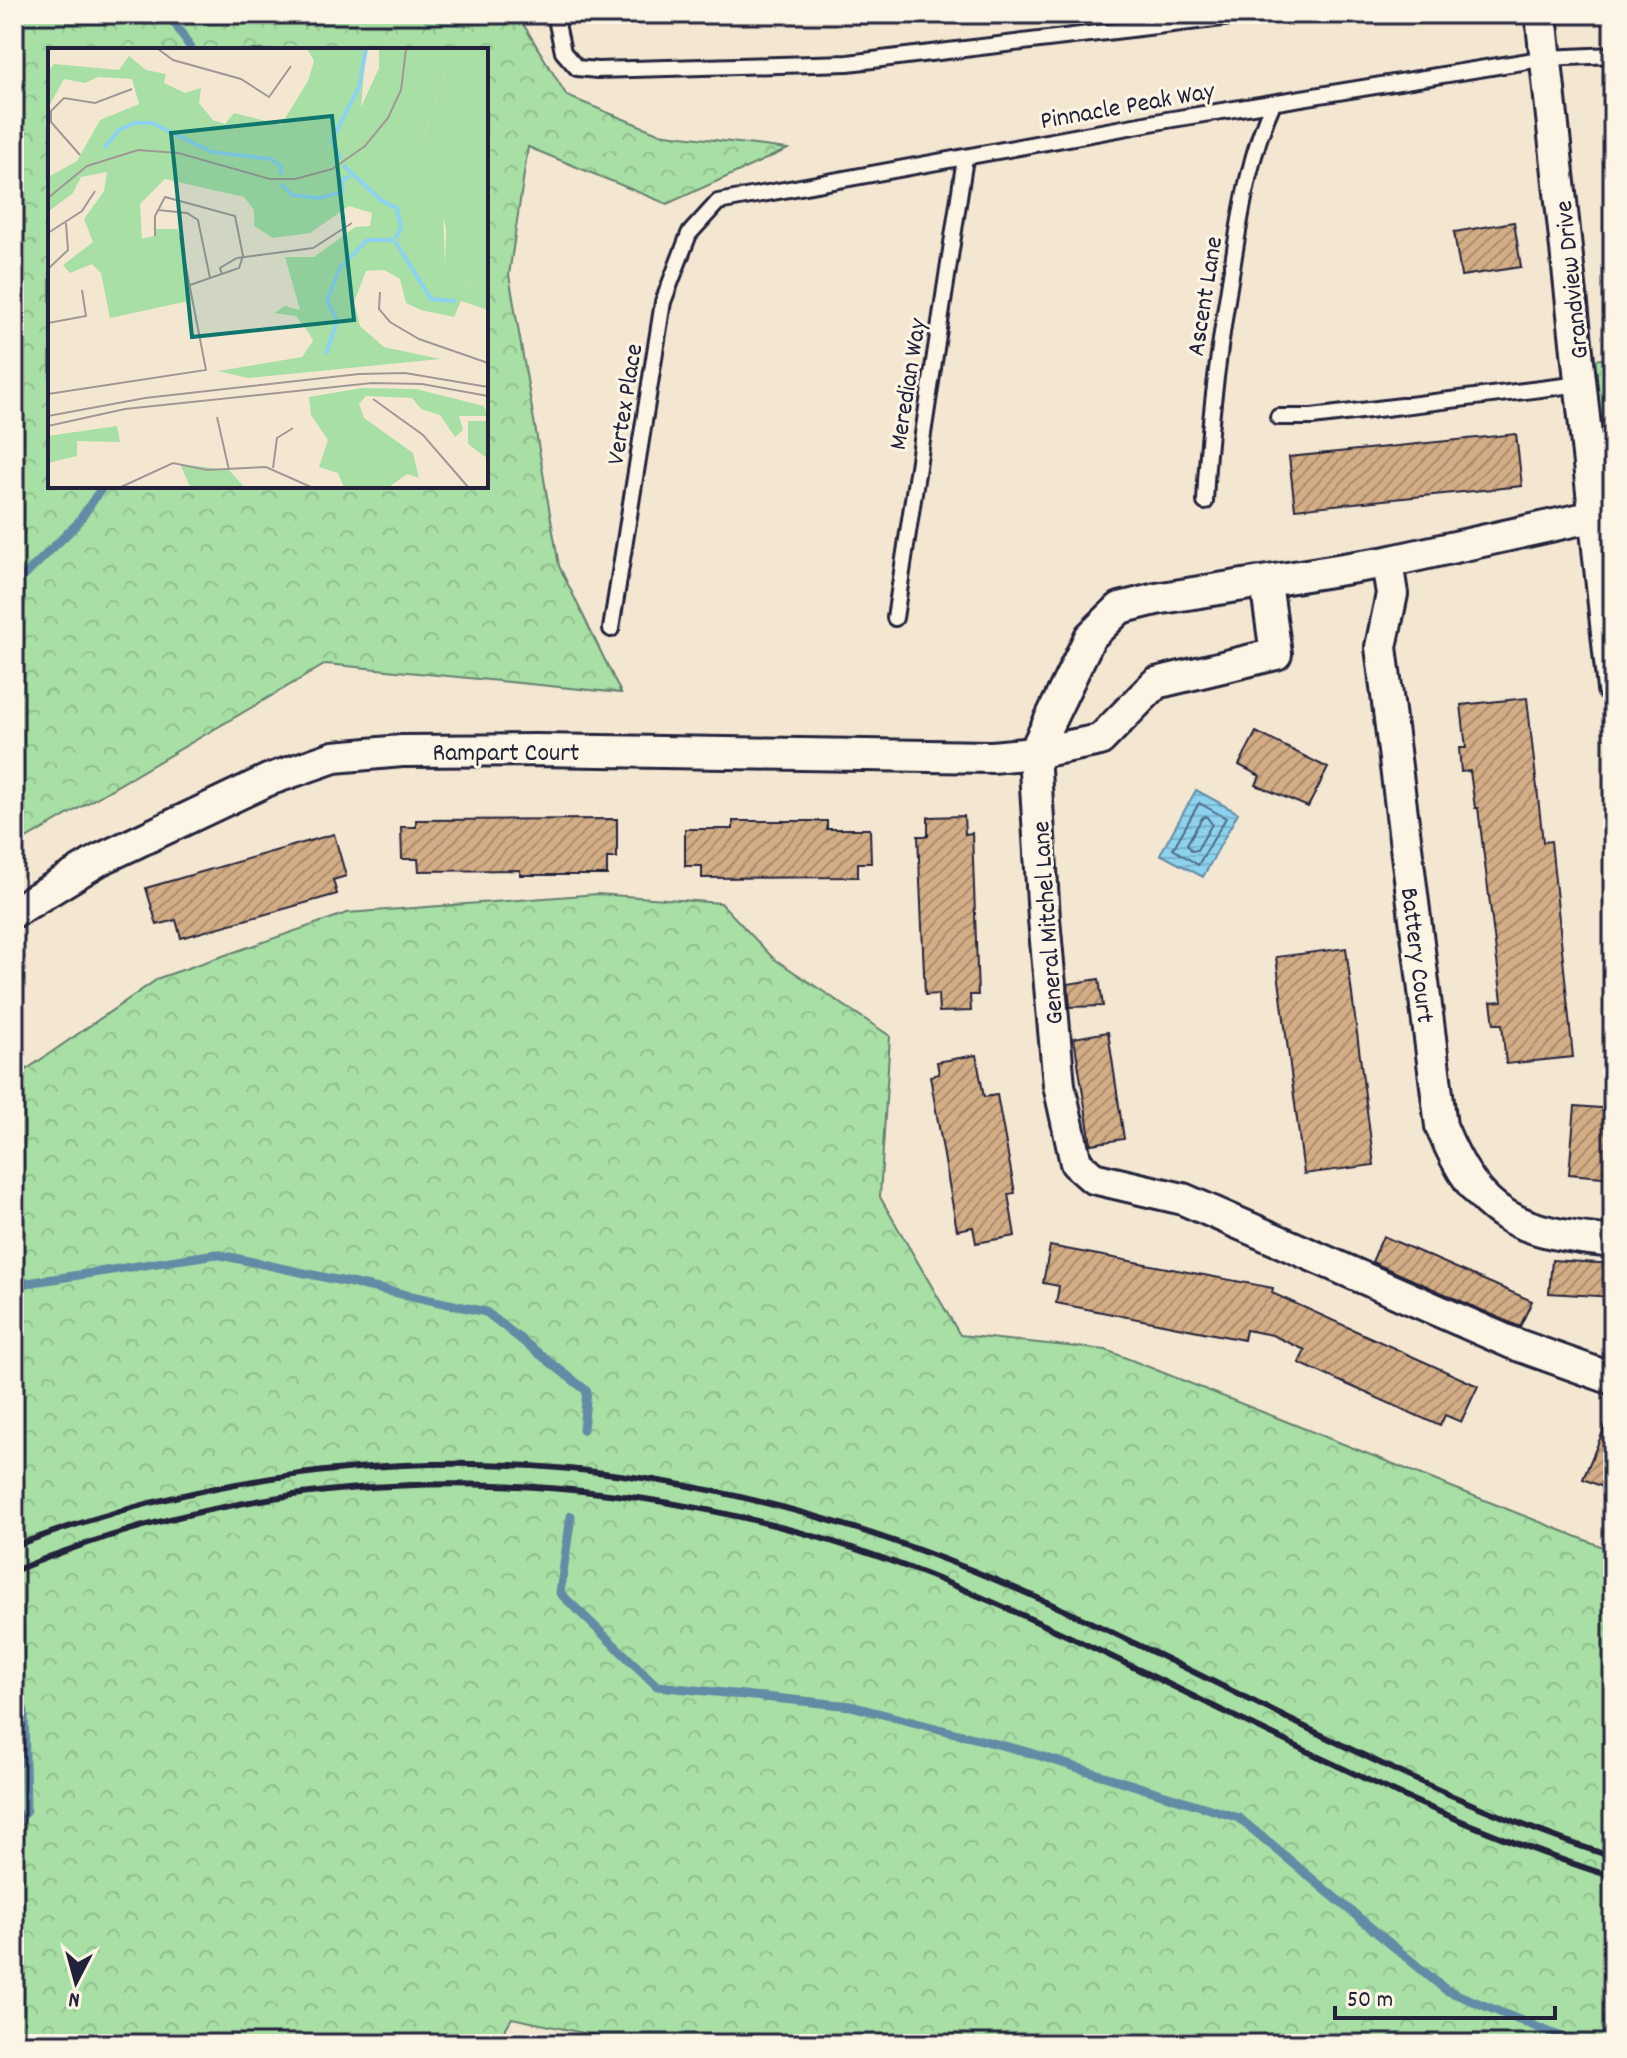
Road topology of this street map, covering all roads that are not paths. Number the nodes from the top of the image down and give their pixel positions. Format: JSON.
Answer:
{"nodes":[{"id":1,"x":555,"y":14,"type":"edge"},
{"id":2,"x":1256,"y":14,"type":"edge"},
{"id":3,"x":1541,"y":14,"type":"edge"},
{"id":4,"x":1613,"y":55,"type":"edge"},
{"id":5,"x":1546,"y":58,"type":"junction"},
{"id":6,"x":1273,"y":103,"type":"junction"},
{"id":7,"x":965,"y":158,"type":"junction"},
{"id":8,"x":718,"y":202,"type":"joint"},
{"id":9,"x":1581,"y":384,"type":"junction"},
{"id":10,"x":1278,"y":417,"type":"dead end"},
{"id":11,"x":1205,"y":502,"type":"dead end"},
{"id":12,"x":1602,"y":527,"type":"edge"},
{"id":13,"x":1387,"y":562,"type":"junction"},
{"id":14,"x":1266,"y":583,"type":"junction"},
{"id":15,"x":895,"y":618,"type":"dead end"},
{"id":16,"x":611,"y":629,"type":"dead end"},
{"id":17,"x":1613,"y":689,"type":"edge"},
{"id":18,"x":1034,"y":753,"type":"junction"},
{"id":19,"x":14,"y":912,"type":"edge"},
{"id":20,"x":1613,"y":1242,"type":"edge"},
{"id":21,"x":1613,"y":1379,"type":"edge"}],
"edges":[{"from":1,"to":2,"type":"lane"},
{"from":3,"to":5,"type":"street","name":"Grandview Drive"},
{"from":4,"to":5,"type":"lane","name":"Pinnacle Peak Way"},
{"from":5,"to":6,"type":"lane","name":"Pinnacle Peak Way"},
{"from":5,"to":9,"type":"street","name":"Grandview Drive"},
{"from":6,"to":7,"type":"lane","name":"Pinnacle Peak Way"},
{"from":6,"to":11,"type":"lane","name":"Ascent Lane"},
{"from":7,"to":8,"type":"lane","name":"Pinnacle Peak Way"},
{"from":7,"to":15,"type":"lane","name":"Meredian Way"},
{"from":8,"to":16,"type":"lane","name":"Vertex Place"},
{"from":9,"to":10,"type":"lane"},
{"from":9,"to":12,"type":"street","name":"Grandview Drive"},
{"from":12,"to":13,"type":"street","name":"General Mitchel Lane"},
{"from":12,"to":17,"type":"street","name":"Grandview Drive"},
{"from":13,"to":14,"type":"street","name":"General Mitchel Lane"},
{"from":13,"to":20,"type":"street","name":"Battery Court"},
{"from":14,"to":18,"type":"street","name":"General Mitchel Lane"},
{"from":14,"to":18,"type":"street","name":"Rampart Court"},
{"from":18,"to":19,"type":"street","name":"Rampart Court"},
{"from":18,"to":21,"type":"street","name":"General Mitchel Lane"}]}
